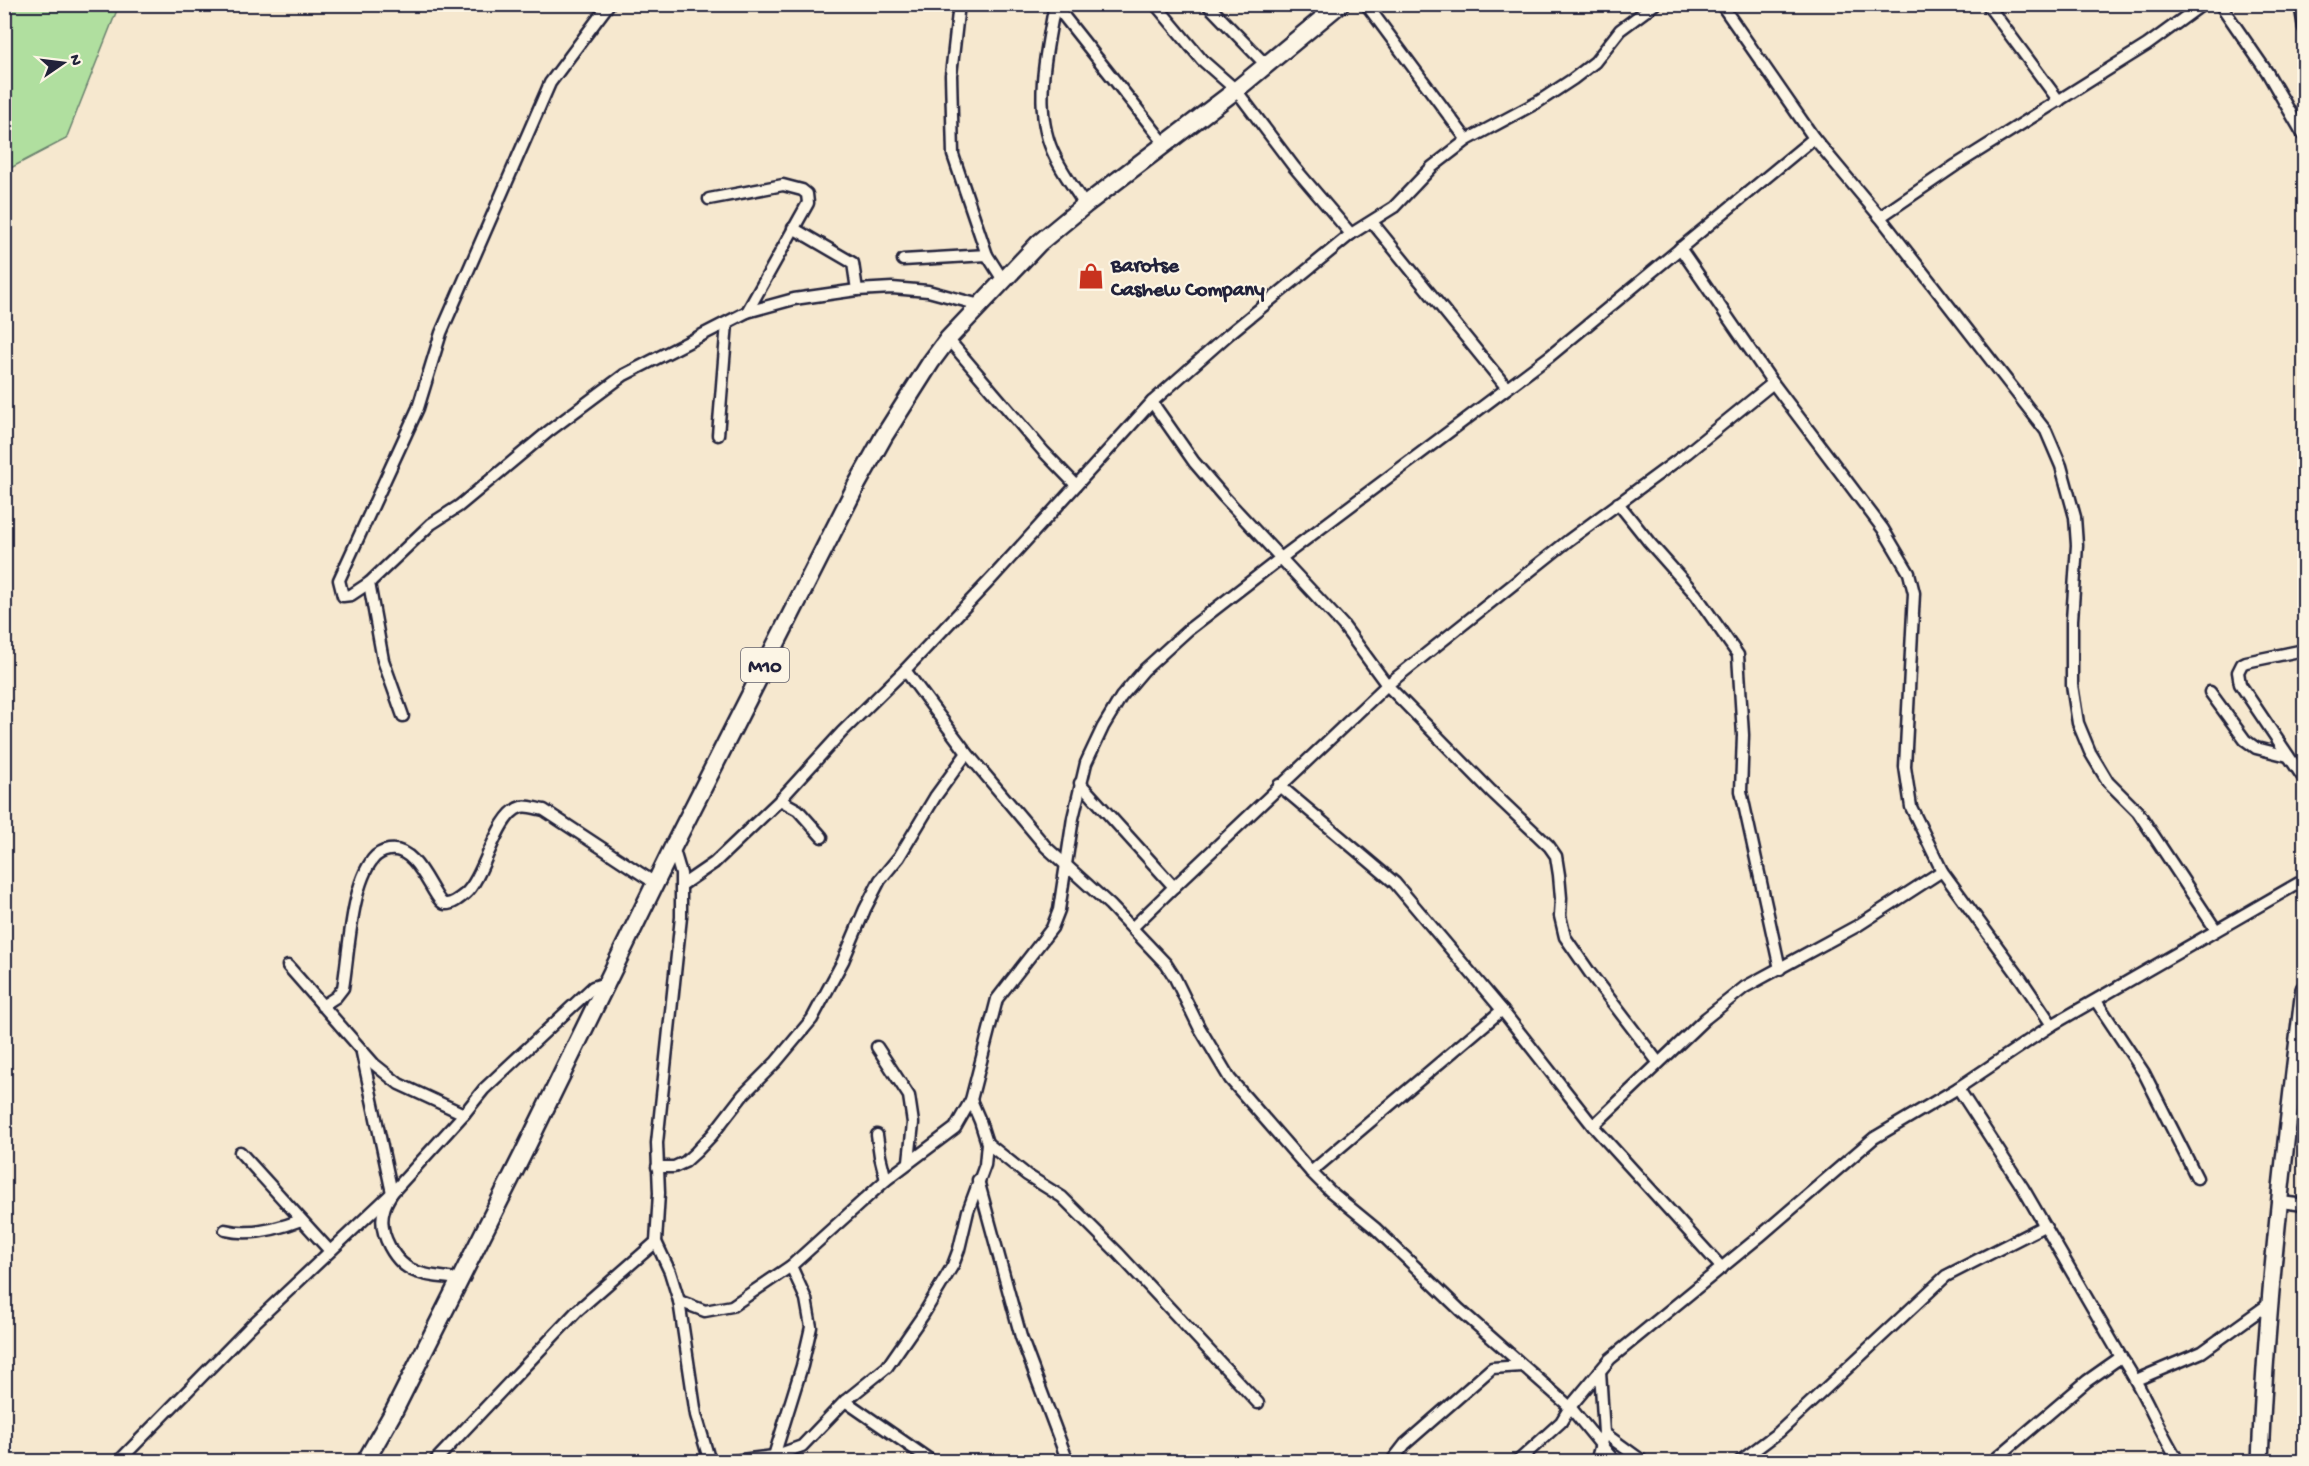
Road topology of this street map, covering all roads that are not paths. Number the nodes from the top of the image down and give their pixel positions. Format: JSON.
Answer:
{"nodes":[{"id":1,"x":609,"y":4,"type":"edge"},
{"id":2,"x":959,"y":4,"type":"edge"},
{"id":3,"x":1207,"y":4,"type":"edge"},
{"id":4,"x":1340,"y":4,"type":"edge"},
{"id":5,"x":1366,"y":4,"type":"edge"},
{"id":6,"x":1655,"y":4,"type":"edge"},
{"id":7,"x":1987,"y":4,"type":"edge"},
{"id":8,"x":2204,"y":4,"type":"edge"},
{"id":9,"x":2220,"y":4,"type":"edge"},
{"id":10,"x":2300,"y":4,"type":"edge"},
{"id":11,"x":1055,"y":5,"type":"edge"},
{"id":12,"x":1156,"y":5,"type":"edge"},
{"id":13,"x":1725,"y":6,"type":"edge"},
{"id":14,"x":2304,"y":28,"type":"edge"},
{"id":15,"x":1267,"y":66,"type":"junction"},
{"id":16,"x":1236,"y":90,"type":"junction"},
{"id":17,"x":2059,"y":101,"type":"junction"},
{"id":18,"x":2304,"y":136,"type":"edge"},
{"id":19,"x":1814,"y":138,"type":"junction"},
{"id":20,"x":1467,"y":140,"type":"junction"},
{"id":21,"x":1165,"y":144,"type":"junction"},
{"id":22,"x":709,"y":199,"type":"dead end"},
{"id":23,"x":1085,"y":205,"type":"junction"},
{"id":24,"x":1880,"y":217,"type":"junction"},
{"id":25,"x":1372,"y":222,"type":"junction"},
{"id":26,"x":794,"y":228,"type":"junction"},
{"id":27,"x":1351,"y":234,"type":"junction"},
{"id":28,"x":1680,"y":248,"type":"junction"},
{"id":29,"x":987,"y":255,"type":"junction"},
{"id":30,"x":903,"y":260,"type":"dead end"},
{"id":31,"x":1003,"y":280,"type":"junction"},
{"id":32,"x":857,"y":290,"type":"junction"},
{"id":33,"x":980,"y":305,"type":"junction"},
{"id":34,"x":747,"y":312,"type":"junction"},
{"id":35,"x":727,"y":323,"type":"junction"},
{"id":36,"x":948,"y":339,"type":"junction"},
{"id":37,"x":1773,"y":383,"type":"junction"},
{"id":38,"x":1507,"y":388,"type":"junction"},
{"id":39,"x":1152,"y":402,"type":"junction"},
{"id":40,"x":718,"y":435,"type":"dead end"},
{"id":41,"x":1076,"y":485,"type":"junction"},
{"id":42,"x":1618,"y":503,"type":"junction"},
{"id":43,"x":1281,"y":558,"type":"junction"},
{"id":44,"x":369,"y":583,"type":"junction"},
{"id":45,"x":2304,"y":650,"type":"edge"},
{"id":46,"x":905,"y":670,"type":"junction"},
{"id":47,"x":1387,"y":685,"type":"junction"},
{"id":48,"x":2210,"y":692,"type":"dead end"},
{"id":49,"x":403,"y":716,"type":"dead end"},
{"id":50,"x":967,"y":753,"type":"junction"},
{"id":51,"x":2288,"y":756,"type":"junction"},
{"id":52,"x":2304,"y":779,"type":"edge"},
{"id":53,"x":1080,"y":783,"type":"junction"},
{"id":54,"x":1279,"y":785,"type":"junction"},
{"id":55,"x":780,"y":800,"type":"junction"},
{"id":56,"x":822,"y":837,"type":"dead end"},
{"id":57,"x":673,"y":847,"type":"junction"},
{"id":58,"x":1067,"y":866,"type":"junction"},
{"id":59,"x":1942,"y":871,"type":"junction"},
{"id":60,"x":2304,"y":880,"type":"edge"},
{"id":61,"x":655,"y":884,"type":"junction"},
{"id":62,"x":682,"y":885,"type":"junction"},
{"id":63,"x":1174,"y":887,"type":"junction"},
{"id":64,"x":1133,"y":927,"type":"junction"},
{"id":65,"x":2216,"y":930,"type":"junction"},
{"id":66,"x":288,"y":966,"type":"dead end"},
{"id":67,"x":1780,"y":969,"type":"junction"},
{"id":68,"x":606,"y":983,"type":"junction"},
{"id":69,"x":2304,"y":992,"type":"edge"},
{"id":70,"x":2096,"y":1001,"type":"junction"},
{"id":71,"x":322,"y":1006,"type":"junction"},
{"id":72,"x":1502,"y":1010,"type":"junction"},
{"id":73,"x":2052,"y":1025,"type":"junction"},
{"id":74,"x":877,"y":1047,"type":"dead end"},
{"id":75,"x":362,"y":1053,"type":"junction"},
{"id":76,"x":1658,"y":1062,"type":"junction"},
{"id":77,"x":1958,"y":1088,"type":"junction"},
{"id":78,"x":971,"y":1100,"type":"junction"},
{"id":79,"x":2297,"y":1101,"type":"edge"},
{"id":80,"x":464,"y":1114,"type":"junction"},
{"id":81,"x":1593,"y":1126,"type":"junction"},
{"id":82,"x":877,"y":1135,"type":"dead end"},
{"id":83,"x":987,"y":1143,"type":"junction"},
{"id":84,"x":240,"y":1152,"type":"dead end"},
{"id":85,"x":909,"y":1161,"type":"junction"},
{"id":86,"x":657,"y":1167,"type":"junction"},
{"id":87,"x":1311,"y":1172,"type":"junction"},
{"id":88,"x":2197,"y":1178,"type":"dead end"},
{"id":89,"x":886,"y":1180,"type":"junction"},
{"id":90,"x":978,"y":1180,"type":"junction"},
{"id":91,"x":392,"y":1193,"type":"junction"},
{"id":92,"x":2282,"y":1202,"type":"junction"},
{"id":93,"x":2304,"y":1204,"type":"edge"},
{"id":94,"x":301,"y":1220,"type":"junction"},
{"id":95,"x":2044,"y":1226,"type":"junction"},
{"id":96,"x":225,"y":1230,"type":"dead end"},
{"id":97,"x":656,"y":1242,"type":"junction"},
{"id":98,"x":330,"y":1251,"type":"junction"},
{"id":99,"x":791,"y":1266,"type":"junction"},
{"id":100,"x":1722,"y":1268,"type":"junction"},
{"id":101,"x":459,"y":1279,"type":"junction"},
{"id":102,"x":679,"y":1301,"type":"junction"},
{"id":103,"x":2270,"y":1303,"type":"junction"},
{"id":104,"x":2121,"y":1357,"type":"junction"},
{"id":105,"x":1522,"y":1366,"type":"junction"},
{"id":106,"x":1600,"y":1371,"type":"junction"},
{"id":107,"x":2136,"y":1380,"type":"junction"},
{"id":108,"x":845,"y":1401,"type":"junction"},
{"id":109,"x":1258,"y":1403,"type":"dead end"},
{"id":110,"x":1570,"y":1407,"type":"junction"},
{"id":111,"x":1604,"y":1433,"type":"junction"},
{"id":112,"x":1601,"y":1446,"type":"junction"},
{"id":113,"x":774,"y":1456,"type":"junction"},
{"id":114,"x":118,"y":1461,"type":"edge"},
{"id":115,"x":365,"y":1461,"type":"edge"},
{"id":116,"x":434,"y":1461,"type":"edge"},
{"id":117,"x":710,"y":1461,"type":"edge"},
{"id":118,"x":725,"y":1461,"type":"edge"},
{"id":119,"x":933,"y":1461,"type":"edge"},
{"id":120,"x":1068,"y":1461,"type":"edge"},
{"id":121,"x":1391,"y":1461,"type":"edge"},
{"id":122,"x":1517,"y":1461,"type":"edge"},
{"id":123,"x":1596,"y":1461,"type":"edge"},
{"id":124,"x":1615,"y":1461,"type":"edge"},
{"id":125,"x":1644,"y":1461,"type":"edge"},
{"id":126,"x":1739,"y":1461,"type":"edge"},
{"id":127,"x":1994,"y":1461,"type":"edge"},
{"id":128,"x":2179,"y":1461,"type":"edge"},
{"id":129,"x":2260,"y":1461,"type":"edge"}],
"edges":[{"from":1,"to":44,"type":"street"},
{"from":2,"to":29,"type":"street"},
{"from":3,"to":15,"type":"street"},
{"from":4,"to":15,"type":"main road","number":"M10"},
{"from":5,"to":20,"type":"street"},
{"from":6,"to":20,"type":"street"},
{"from":7,"to":17,"type":"street"},
{"from":8,"to":17,"type":"street"},
{"from":9,"to":18,"type":"street"},
{"from":10,"to":14,"type":"street"},
{"from":11,"to":21,"type":"street"},
{"from":11,"to":23,"type":"street"},
{"from":12,"to":16,"type":"street"},
{"from":13,"to":19,"type":"street"},
{"from":15,"to":16,"type":"main road","number":"M10"},
{"from":16,"to":21,"type":"main road","number":"M10"},
{"from":16,"to":27,"type":"street"},
{"from":17,"to":24,"type":"street"},
{"from":19,"to":24,"type":"street"},
{"from":19,"to":28,"type":"street"},
{"from":20,"to":25,"type":"street"},
{"from":21,"to":23,"type":"main road","number":"M10"},
{"from":22,"to":26,"type":"street"},
{"from":23,"to":31,"type":"main road","number":"M10"},
{"from":24,"to":65,"type":"street"},
{"from":25,"to":27,"type":"street"},
{"from":25,"to":38,"type":"street"},
{"from":26,"to":32,"type":"street"},
{"from":26,"to":34,"type":"street"},
{"from":27,"to":39,"type":"street"},
{"from":28,"to":37,"type":"street"},
{"from":28,"to":38,"type":"street"},
{"from":29,"to":30,"type":"street"},
{"from":29,"to":31,"type":"street"},
{"from":31,"to":33,"type":"main road","number":"M10"},
{"from":32,"to":33,"type":"street"},
{"from":32,"to":34,"type":"street"},
{"from":33,"to":36,"type":"main road","number":"M10"},
{"from":34,"to":35,"type":"street"},
{"from":35,"to":40,"type":"street"},
{"from":35,"to":44,"type":"street"},
{"from":36,"to":41,"type":"street"},
{"from":36,"to":57,"type":"main road","number":"M10"},
{"from":37,"to":42,"type":"street"},
{"from":37,"to":59,"type":"street"},
{"from":38,"to":43,"type":"street"},
{"from":39,"to":41,"type":"street"},
{"from":39,"to":43,"type":"street"},
{"from":41,"to":46,"type":"street"},
{"from":42,"to":47,"type":"street"},
{"from":42,"to":67,"type":"street"},
{"from":43,"to":47,"type":"street"},
{"from":43,"to":53,"type":"street"},
{"from":44,"to":49,"type":"street"},
{"from":45,"to":51,"type":"street"},
{"from":46,"to":50,"type":"street"},
{"from":46,"to":55,"type":"street"},
{"from":47,"to":54,"type":"street"},
{"from":47,"to":76,"type":"street"},
{"from":48,"to":51,"type":"street"},
{"from":50,"to":58,"type":"street"},
{"from":50,"to":86,"type":"street"},
{"from":51,"to":52,"type":"street"},
{"from":53,"to":58,"type":"street"},
{"from":53,"to":63,"type":"street"},
{"from":54,"to":63,"type":"street"},
{"from":54,"to":72,"type":"street"},
{"from":55,"to":56,"type":"street"},
{"from":55,"to":62,"type":"street"},
{"from":57,"to":61,"type":"main road","number":"M10"},
{"from":57,"to":62,"type":"street"},
{"from":58,"to":64,"type":"street"},
{"from":58,"to":78,"type":"street"},
{"from":59,"to":67,"type":"street"},
{"from":59,"to":73,"type":"street"},
{"from":60,"to":65,"type":"street"},
{"from":61,"to":68,"type":"main road","number":"M10"},
{"from":61,"to":71,"type":"street"},
{"from":62,"to":86,"type":"street"},
{"from":63,"to":64,"type":"street"},
{"from":64,"to":87,"type":"street"},
{"from":65,"to":70,"type":"street"},
{"from":66,"to":71,"type":"street"},
{"from":67,"to":76,"type":"street"},
{"from":68,"to":80,"type":"street"},
{"from":68,"to":101,"type":"main road","number":"M10"},
{"from":69,"to":79,"type":"main road"},
{"from":70,"to":73,"type":"street"},
{"from":70,"to":88,"type":"street"},
{"from":71,"to":75,"type":"street"},
{"from":72,"to":81,"type":"street"},
{"from":72,"to":87,"type":"street"},
{"from":73,"to":77,"type":"street"},
{"from":74,"to":85,"type":"street"},
{"from":75,"to":80,"type":"street"},
{"from":75,"to":91,"type":"street"},
{"from":76,"to":81,"type":"street"},
{"from":77,"to":95,"type":"street"},
{"from":77,"to":100,"type":"street"},
{"from":78,"to":83,"type":"street"},
{"from":78,"to":85,"type":"street"},
{"from":79,"to":92,"type":"main road"},
{"from":80,"to":91,"type":"street"},
{"from":81,"to":100,"type":"street"},
{"from":82,"to":89,"type":"street"},
{"from":83,"to":90,"type":"street"},
{"from":83,"to":109,"type":"street"},
{"from":84,"to":94,"type":"street"},
{"from":85,"to":89,"type":"street"},
{"from":86,"to":97,"type":"street"},
{"from":87,"to":105,"type":"street"},
{"from":89,"to":99,"type":"street"},
{"from":90,"to":108,"type":"street"},
{"from":90,"to":120,"type":"street"},
{"from":91,"to":98,"type":"street"},
{"from":91,"to":101,"type":"street"},
{"from":92,"to":93,"type":"street"},
{"from":92,"to":103,"type":"main road"},
{"from":94,"to":96,"type":"street"},
{"from":94,"to":98,"type":"street"},
{"from":95,"to":104,"type":"street"},
{"from":95,"to":126,"type":"street"},
{"from":97,"to":102,"type":"street"},
{"from":97,"to":116,"type":"street"},
{"from":98,"to":114,"type":"street"},
{"from":99,"to":102,"type":"street"},
{"from":99,"to":113,"type":"street"},
{"from":100,"to":106,"type":"street"},
{"from":101,"to":115,"type":"main road","number":"M10"},
{"from":102,"to":117,"type":"street"},
{"from":103,"to":107,"type":"street"},
{"from":103,"to":129,"type":"main road"},
{"from":104,"to":107,"type":"street"},
{"from":104,"to":127,"type":"street"},
{"from":105,"to":110,"type":"street"},
{"from":105,"to":121,"type":"street"},
{"from":106,"to":110,"type":"street"},
{"from":106,"to":111,"type":"street"},
{"from":107,"to":128,"type":"street"},
{"from":108,"to":113,"type":"street"},
{"from":108,"to":119,"type":"street"},
{"from":110,"to":112,"type":"street"},
{"from":110,"to":122,"type":"street"},
{"from":111,"to":112,"type":"street"},
{"from":111,"to":125,"type":"street"},
{"from":112,"to":123,"type":"street"},
{"from":112,"to":124,"type":"street"},
{"from":113,"to":118,"type":"street"}]}
